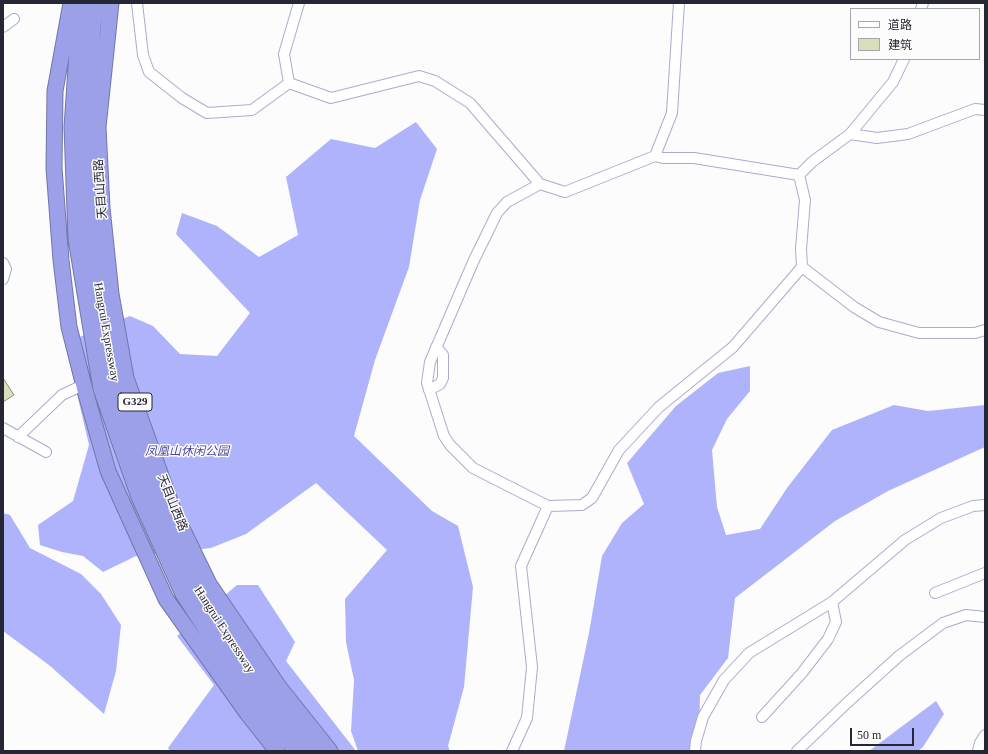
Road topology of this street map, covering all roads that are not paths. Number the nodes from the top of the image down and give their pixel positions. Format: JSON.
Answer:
{"nodes":[{"id":1,"x":71,"y":3,"type":"edge"},
{"id":2,"x":83,"y":3,"type":"edge"},
{"id":3,"x":98,"y":3,"type":"edge"},
{"id":4,"x":111,"y":3,"type":"edge"},
{"id":5,"x":137,"y":3,"type":"edge"},
{"id":6,"x":299,"y":3,"type":"edge"},
{"id":7,"x":680,"y":3,"type":"edge"},
{"id":8,"x":14,"y":19,"type":"dead end"},
{"id":9,"x":3,"y":27,"type":"edge"},
{"id":10,"x":904,"y":60,"type":"edge"},
{"id":11,"x":289,"y":83,"type":"junction"},
{"id":12,"x":985,"y":110,"type":"edge"},
{"id":13,"x":850,"y":134,"type":"junction"},
{"id":14,"x":655,"y":156,"type":"junction"},
{"id":15,"x":799,"y":175,"type":"junction"},
{"id":16,"x":540,"y":184,"type":"junction"},
{"id":17,"x":3,"y":263,"type":"edge"},
{"id":18,"x":802,"y":267,"type":"junction"},
{"id":19,"x":3,"y":279,"type":"edge"},
{"id":20,"x":985,"y":330,"type":"edge"},
{"id":21,"x":436,"y":347,"type":"junction"},
{"id":22,"x":83,"y":385,"type":"junction"},
{"id":23,"x":429,"y":390,"type":"junction"},
{"id":24,"x":3,"y":428,"type":"edge"},
{"id":25,"x":18,"y":436,"type":"junction"},
{"id":26,"x":46,"y":452,"type":"dead end"},
{"id":27,"x":985,"y":505,"type":"edge"},
{"id":28,"x":548,"y":506,"type":"junction"},
{"id":29,"x":985,"y":573,"type":"edge"},
{"id":30,"x":935,"y":593,"type":"dead end"},
{"id":31,"x":832,"y":602,"type":"junction"},
{"id":32,"x":985,"y":617,"type":"edge"},
{"id":33,"x":762,"y":717,"type":"dead end"},
{"id":34,"x":985,"y":736,"type":"edge"},
{"id":35,"x":277,"y":751,"type":"edge"},
{"id":36,"x":296,"y":751,"type":"edge"},
{"id":37,"x":314,"y":751,"type":"edge"},
{"id":38,"x":330,"y":751,"type":"edge"},
{"id":39,"x":512,"y":751,"type":"edge"},
{"id":40,"x":695,"y":751,"type":"edge"},
{"id":41,"x":797,"y":751,"type":"edge"},
{"id":42,"x":978,"y":751,"type":"edge"}],
"edges":[{"from":1,"to":22,"type":"highway"},
{"from":2,"to":36,"type":"highway","name":"Hangrui Expressway"},
{"from":3,"to":37,"type":"highway","name":"Hangrui Expressway"},
{"from":4,"to":38,"type":"highway","name":"天目山西路","number":"G329"},
{"from":5,"to":11,"type":"street"},
{"from":6,"to":11,"type":"street"},
{"from":7,"to":14,"type":"street"},
{"from":8,"to":9,"type":"street"},
{"from":10,"to":13,"type":"street"},
{"from":11,"to":16,"type":"street"},
{"from":12,"to":13,"type":"street"},
{"from":13,"to":15,"type":"street"},
{"from":14,"to":15,"type":"street"},
{"from":14,"to":16,"type":"street"},
{"from":15,"to":18,"type":"street"},
{"from":16,"to":21,"type":"street"},
{"from":17,"to":19,"type":"street"},
{"from":18,"to":20,"type":"street"},
{"from":18,"to":28,"type":"street"},
{"from":21,"to":23,"type":"street"},
{"from":21,"to":23,"type":"street"},
{"from":22,"to":25,"type":"street"},
{"from":22,"to":35,"type":"highway"},
{"from":23,"to":28,"type":"street"},
{"from":24,"to":25,"type":"street"},
{"from":25,"to":26,"type":"street"},
{"from":27,"to":31,"type":"street"},
{"from":28,"to":39,"type":"street"},
{"from":29,"to":30,"type":"street"},
{"from":31,"to":33,"type":"street"},
{"from":31,"to":40,"type":"street"},
{"from":32,"to":41,"type":"street"},
{"from":34,"to":42,"type":"street"}]}
